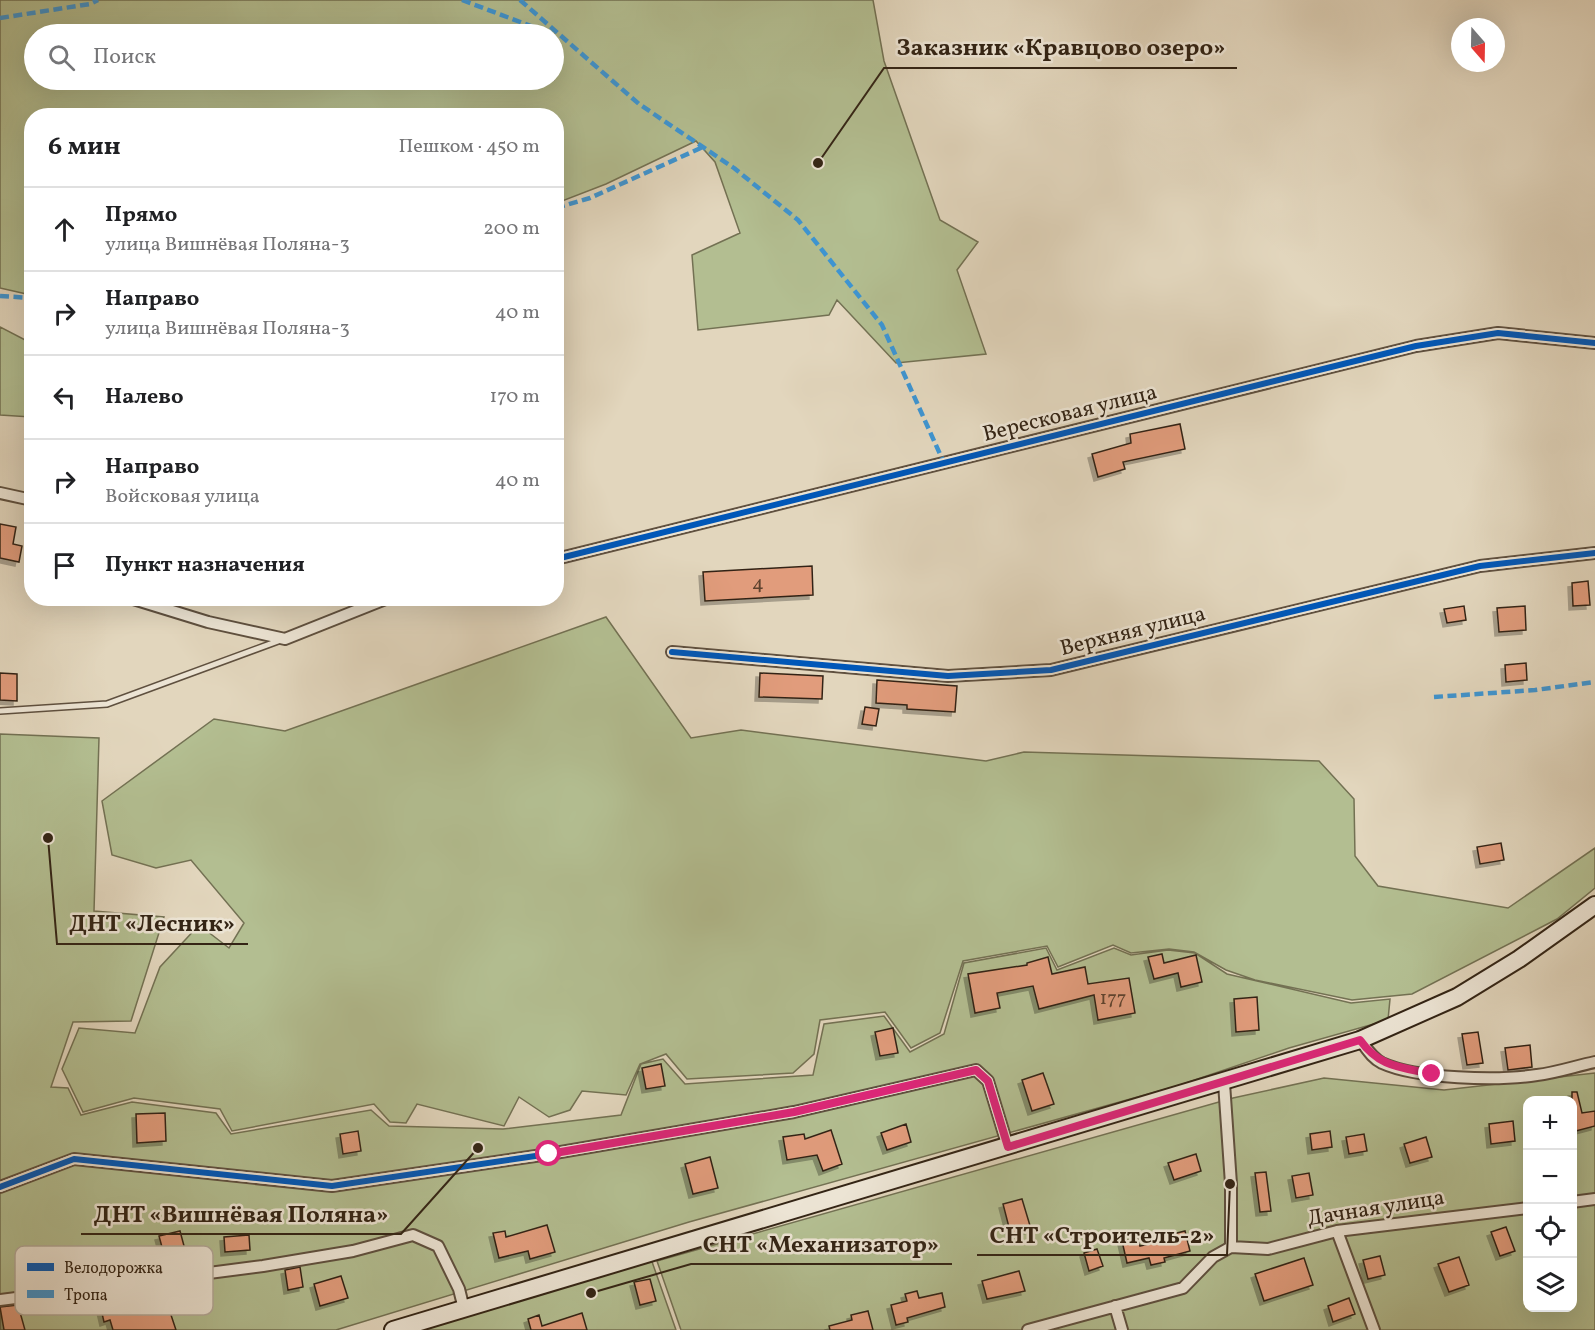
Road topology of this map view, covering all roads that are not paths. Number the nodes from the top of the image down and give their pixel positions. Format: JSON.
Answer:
{"nodes":[{"id":1,"x":1595,"y":343,"type":"edge"},
{"id":2,"x":0,"y":493,"type":"edge"},
{"id":3,"x":24,"y":498,"type":"edge"},
{"id":4,"x":1595,"y":553,"type":"edge"},
{"id":5,"x":564,"y":557,"type":"edge"},
{"id":6,"x":156,"y":606,"type":"edge"},
{"id":7,"x":368,"y":606,"type":"edge"},
{"id":8,"x":285,"y":639,"type":"junction"},
{"id":9,"x":672,"y":652,"type":"dead end"},
{"id":10,"x":0,"y":711,"type":"edge"},
{"id":11,"x":1595,"y":904,"type":"edge"},
{"id":12,"x":1360,"y":1040,"type":"junction"},
{"id":13,"x":1595,"y":1062,"type":"edge"},
{"id":14,"x":1224,"y":1083,"type":"junction"},
{"id":15,"x":1008,"y":1147,"type":"junction"},
{"id":16,"x":0,"y":1186,"type":"edge"},
{"id":17,"x":1595,"y":1199,"type":"edge"},
{"id":18,"x":1577,"y":1201,"type":"edge"},
{"id":19,"x":1523,"y":1208,"type":"edge"},
{"id":20,"x":1337,"y":1231,"type":"junction"},
{"id":21,"x":1231,"y":1247,"type":"junction"},
{"id":22,"x":213,"y":1272,"type":"edge"},
{"id":23,"x":15,"y":1298,"type":"edge"},
{"id":24,"x":0,"y":1300,"type":"edge"},
{"id":25,"x":1115,"y":1306,"type":"junction"},
{"id":26,"x":464,"y":1310,"type":"junction"},
{"id":27,"x":393,"y":1330,"type":"edge"},
{"id":28,"x":1028,"y":1330,"type":"edge"},
{"id":29,"x":1122,"y":1330,"type":"edge"},
{"id":30,"x":1374,"y":1330,"type":"edge"}],
"edges":[{"from":1,"to":5,"type":"street","name":"Вересковая улица"},
{"from":2,"to":3,"type":"street"},
{"from":4,"to":9,"type":"street","name":"Верхняя улица"},
{"from":6,"to":8,"type":"street"},
{"from":7,"to":8,"type":"street"},
{"from":8,"to":10,"type":"lane"},
{"from":11,"to":12,"type":"main road"},
{"from":12,"to":13,"type":"street"},
{"from":12,"to":14,"type":"main road"},
{"from":14,"to":15,"type":"main road"},
{"from":14,"to":21,"type":"street"},
{"from":15,"to":16,"type":"street"},
{"from":15,"to":26,"type":"main road"},
{"from":17,"to":18,"type":"street"},
{"from":19,"to":20,"type":"street","name":"Дачная улица"},
{"from":20,"to":21,"type":"street","name":"Дачная улица"},
{"from":20,"to":30,"type":"street"},
{"from":21,"to":25,"type":"street"},
{"from":22,"to":26,"type":"street"},
{"from":23,"to":24,"type":"street"},
{"from":25,"to":28,"type":"street"},
{"from":25,"to":29,"type":"street"},
{"from":26,"to":27,"type":"main road"}]}
